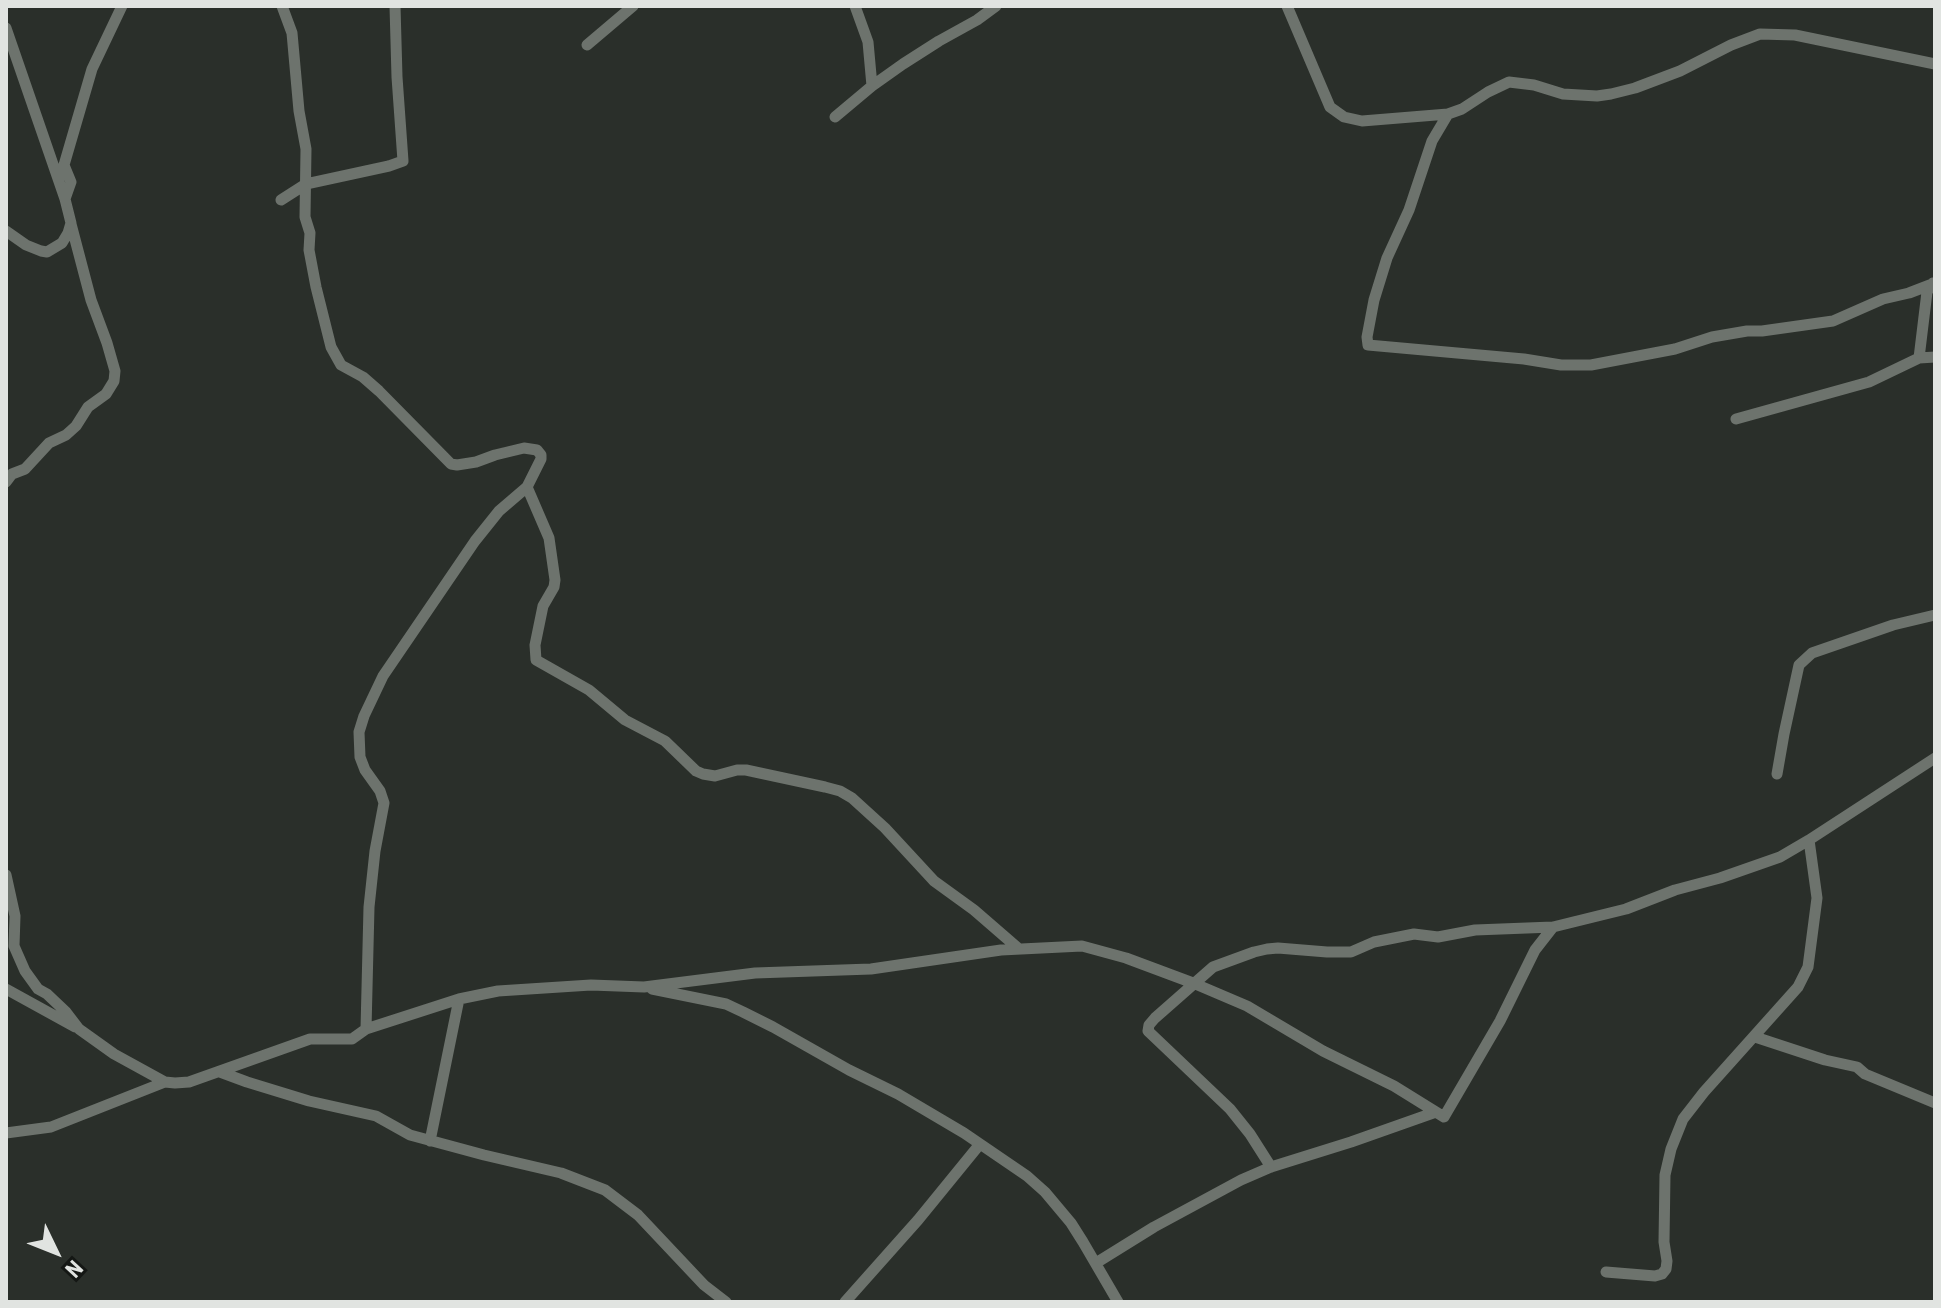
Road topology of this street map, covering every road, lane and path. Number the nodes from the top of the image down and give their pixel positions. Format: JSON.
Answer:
{"nodes":[{"id":1,"x":122,"y":6,"type":"edge"},
{"id":2,"x":282,"y":6,"type":"edge"},
{"id":3,"x":395,"y":6,"type":"edge"},
{"id":4,"x":855,"y":6,"type":"edge"},
{"id":5,"x":996,"y":6,"type":"edge"},
{"id":6,"x":1287,"y":6,"type":"edge"},
{"id":7,"x":626,"y":8,"type":"edge"},
{"id":8,"x":6,"y":28,"type":"edge"},
{"id":9,"x":587,"y":45,"type":"dead end"},
{"id":10,"x":1935,"y":64,"type":"edge"},
{"id":11,"x":872,"y":86,"type":"junction"},
{"id":12,"x":1448,"y":114,"type":"junction"},
{"id":13,"x":835,"y":117,"type":"dead end"},
{"id":14,"x":306,"y":184,"type":"junction"},
{"id":15,"x":65,"y":199,"type":"junction"},
{"id":16,"x":281,"y":200,"type":"dead end"},
{"id":17,"x":71,"y":223,"type":"junction"},
{"id":18,"x":6,"y":231,"type":"edge"},
{"id":19,"x":1934,"y":282,"type":"edge"},
{"id":20,"x":1935,"y":357,"type":"edge"},
{"id":21,"x":1919,"y":358,"type":"junction"},
{"id":22,"x":1736,"y":419,"type":"dead end"},
{"id":23,"x":6,"y":482,"type":"edge"},
{"id":24,"x":527,"y":487,"type":"junction"},
{"id":25,"x":1935,"y":615,"type":"edge"},
{"id":26,"x":1935,"y":758,"type":"edge"},
{"id":27,"x":1777,"y":774,"type":"dead end"},
{"id":28,"x":1809,"y":840,"type":"junction"},
{"id":29,"x":6,"y":875,"type":"edge"},
{"id":30,"x":1553,"y":927,"type":"junction"},
{"id":31,"x":1019,"y":949,"type":"junction"},
{"id":32,"x":1193,"y":983,"type":"junction"},
{"id":33,"x":644,"y":987,"type":"junction"},
{"id":34,"x":6,"y":989,"type":"edge"},
{"id":35,"x":459,"y":999,"type":"junction"},
{"id":36,"x":79,"y":1029,"type":"junction"},
{"id":37,"x":366,"y":1029,"type":"junction"},
{"id":38,"x":1755,"y":1037,"type":"junction"},
{"id":39,"x":220,"y":1072,"type":"junction"},
{"id":40,"x":165,"y":1082,"type":"junction"},
{"id":41,"x":1935,"y":1103,"type":"edge"},
{"id":42,"x":1436,"y":1112,"type":"junction"},
{"id":43,"x":6,"y":1133,"type":"edge"},
{"id":44,"x":430,"y":1141,"type":"junction"},
{"id":45,"x":980,"y":1144,"type":"junction"},
{"id":46,"x":1271,"y":1167,"type":"junction"},
{"id":47,"x":1096,"y":1263,"type":"junction"},
{"id":48,"x":1606,"y":1272,"type":"dead end"},
{"id":49,"x":726,"y":1302,"type":"edge"},
{"id":50,"x":845,"y":1302,"type":"edge"},
{"id":51,"x":1118,"y":1302,"type":"edge"}],
"edges":[{"from":1,"to":15,"type":"street"},
{"from":2,"to":14,"type":"street"},
{"from":3,"to":14,"type":"street"},
{"from":4,"to":11,"type":"street"},
{"from":5,"to":11,"type":"street"},
{"from":6,"to":12,"type":"street"},
{"from":7,"to":9,"type":"street"},
{"from":8,"to":15,"type":"street"},
{"from":10,"to":12,"type":"street"},
{"from":11,"to":13,"type":"street"},
{"from":12,"to":19,"type":"street"},
{"from":14,"to":16,"type":"street"},
{"from":14,"to":24,"type":"street"},
{"from":15,"to":17,"type":"street"},
{"from":17,"to":18,"type":"street"},
{"from":17,"to":23,"type":"street"},
{"from":19,"to":21,"type":"street"},
{"from":20,"to":21,"type":"street"},
{"from":21,"to":22,"type":"street"},
{"from":24,"to":31,"type":"street"},
{"from":24,"to":37,"type":"street"},
{"from":25,"to":27,"type":"street"},
{"from":26,"to":28,"type":"street"},
{"from":28,"to":30,"type":"street"},
{"from":28,"to":38,"type":"street"},
{"from":29,"to":36,"type":"street"},
{"from":30,"to":32,"type":"street"},
{"from":30,"to":42,"type":"street"},
{"from":31,"to":32,"type":"street"},
{"from":31,"to":33,"type":"street"},
{"from":32,"to":42,"type":"street"},
{"from":32,"to":46,"type":"street"},
{"from":33,"to":35,"type":"street"},
{"from":33,"to":45,"type":"street"},
{"from":34,"to":36,"type":"street"},
{"from":35,"to":37,"type":"street"},
{"from":35,"to":44,"type":"street"},
{"from":36,"to":40,"type":"street"},
{"from":37,"to":39,"type":"street"},
{"from":38,"to":41,"type":"street"},
{"from":38,"to":48,"type":"street"},
{"from":39,"to":40,"type":"street"},
{"from":39,"to":44,"type":"street"},
{"from":40,"to":43,"type":"street"},
{"from":42,"to":46,"type":"street"},
{"from":44,"to":49,"type":"street"},
{"from":45,"to":47,"type":"street"},
{"from":45,"to":50,"type":"street"},
{"from":46,"to":47,"type":"street"},
{"from":47,"to":51,"type":"street"}]}
